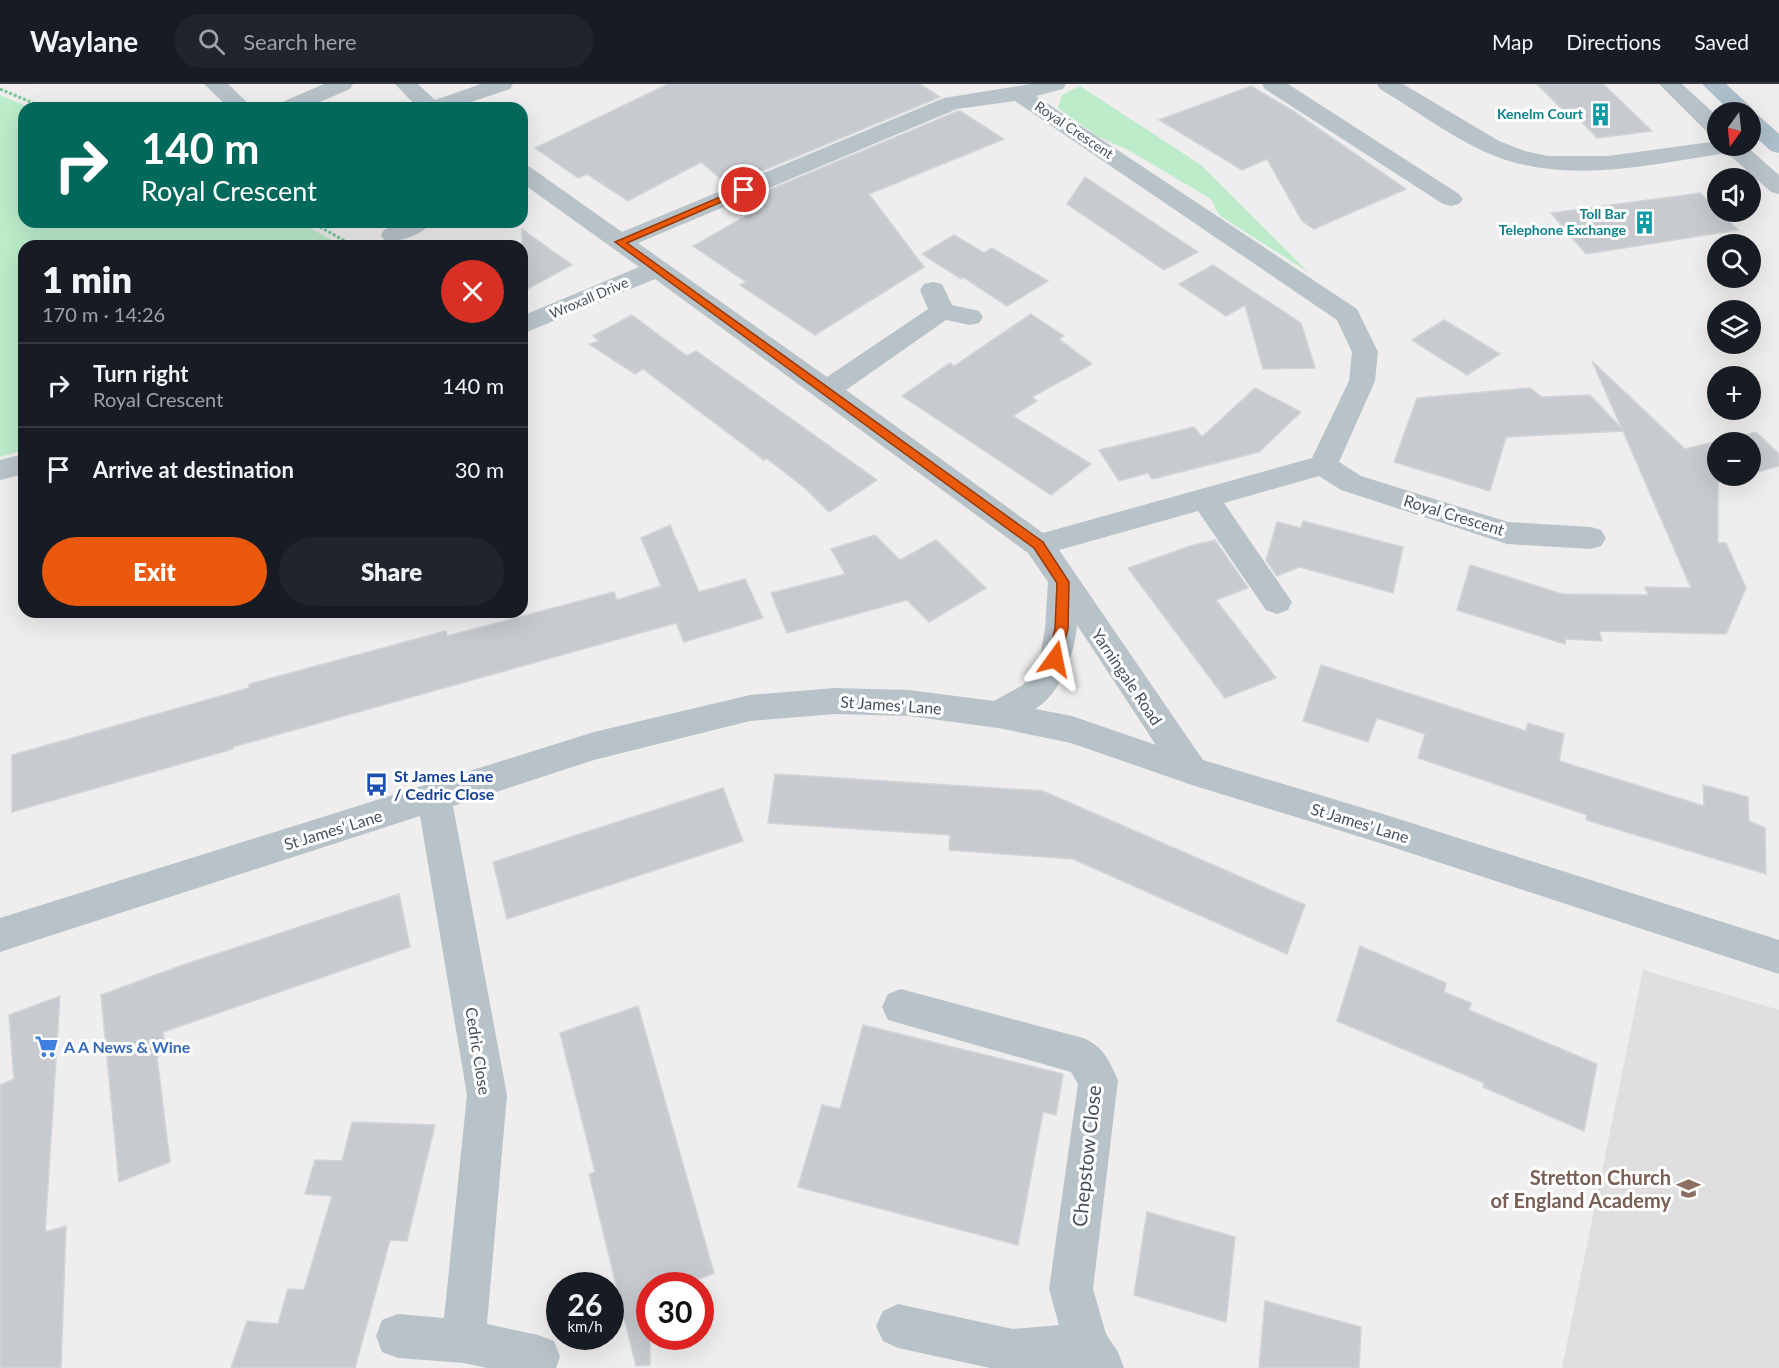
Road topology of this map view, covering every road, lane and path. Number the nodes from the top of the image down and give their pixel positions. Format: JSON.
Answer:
{"nodes":[{"id":1,"x":215,"y":84,"type":"edge"},
{"id":2,"x":342,"y":84,"type":"edge"},
{"id":3,"x":406,"y":84,"type":"edge"},
{"id":4,"x":502,"y":84,"type":"edge"},
{"id":5,"x":1055,"y":84,"type":"edge"},
{"id":6,"x":1273,"y":84,"type":"edge"},
{"id":7,"x":1388,"y":84,"type":"edge"},
{"id":8,"x":1670,"y":84,"type":"edge"},
{"id":9,"x":1713,"y":84,"type":"edge"},
{"id":10,"x":0,"y":89,"type":"edge"},
{"id":11,"x":1019,"y":94,"type":"junction"},
{"id":12,"x":31,"y":102,"type":"edge"},
{"id":13,"x":235,"y":102,"type":"edge"},
{"id":14,"x":302,"y":102,"type":"edge"},
{"id":15,"x":426,"y":102,"type":"edge"},
{"id":16,"x":450,"y":102,"type":"edge"},
{"id":17,"x":1732,"y":102,"type":"edge"},
{"id":18,"x":1696,"y":108,"type":"junction"},
{"id":19,"x":1707,"y":109,"type":"edge"},
{"id":20,"x":1707,"y":119,"type":"edge"},
{"id":21,"x":1761,"y":129,"type":"edge"},
{"id":22,"x":1779,"y":146,"type":"edge"},
{"id":23,"x":1707,"y":149,"type":"edge"},
{"id":24,"x":1744,"y":156,"type":"edge"},
{"id":25,"x":528,"y":176,"type":"edge"},
{"id":26,"x":1779,"y":187,"type":"edge"},
{"id":27,"x":1451,"y":199,"type":"dead end"},
{"id":28,"x":322,"y":228,"type":"edge"},
{"id":29,"x":408,"y":228,"type":"edge"},
{"id":30,"x":393,"y":235,"type":"dead end"},
{"id":31,"x":343,"y":240,"type":"edge"},
{"id":32,"x":620,"y":242,"type":"junction"},
{"id":33,"x":657,"y":269,"type":"junction"},
{"id":34,"x":970,"y":317,"type":"dead end"},
{"id":35,"x":528,"y":323,"type":"edge"},
{"id":36,"x":827,"y":390,"type":"junction"},
{"id":37,"x":1323,"y":465,"type":"junction"},
{"id":38,"x":18,"y":466,"type":"edge"},
{"id":39,"x":0,"y":470,"type":"edge"},
{"id":40,"x":1205,"y":498,"type":"junction"},
{"id":41,"x":1591,"y":538,"type":"dead end"},
{"id":42,"x":1039,"y":545,"type":"junction"},
{"id":43,"x":1063,"y":582,"type":"junction"},
{"id":44,"x":1277,"y":602,"type":"dead end"},
{"id":45,"x":999,"y":715,"type":"junction"},
{"id":46,"x":1192,"y":771,"type":"junction"},
{"id":47,"x":434,"y":798,"type":"junction"},
{"id":48,"x":0,"y":935,"type":"edge"},
{"id":49,"x":1779,"y":957,"type":"edge"},
{"id":50,"x":901,"y":1007,"type":"dead end"},
{"id":51,"x":898,"y":1326,"type":"dead end"},
{"id":52,"x":398,"y":1336,"type":"dead end"},
{"id":53,"x":464,"y":1341,"type":"junction"},
{"id":54,"x":1095,"y":1356,"type":"edge"},
{"id":55,"x":538,"y":1357,"type":"dead end"}],
"edges":[{"from":1,"to":13,"type":"street"},
{"from":2,"to":14,"type":"street"},
{"from":3,"to":15,"type":"street"},
{"from":4,"to":16,"type":"street"},
{"from":5,"to":11,"type":"street"},
{"from":6,"to":27,"type":"street"},
{"from":7,"to":23,"type":"street"},
{"from":8,"to":18,"type":"street"},
{"from":9,"to":17,"type":"main road"},
{"from":10,"to":12,"type":"path"},
{"from":11,"to":32,"type":"street","name":"Royal Crescent"},
{"from":11,"to":37,"type":"street","name":"Royal Crescent"},
{"from":18,"to":19,"type":"street"},
{"from":18,"to":20,"type":"street"},
{"from":21,"to":22,"type":"main road"},
{"from":24,"to":26,"type":"street"},
{"from":25,"to":32,"type":"street","name":"Yarningale Road"},
{"from":28,"to":31,"type":"path"},
{"from":29,"to":30,"type":"street"},
{"from":32,"to":33,"type":"street","name":"Yarningale Road"},
{"from":33,"to":35,"type":"street","name":"Wroxall Drive"},
{"from":33,"to":36,"type":"street","name":"Yarningale Road"},
{"from":34,"to":36,"type":"street"},
{"from":36,"to":42,"type":"street","name":"Yarningale Road"},
{"from":37,"to":40,"type":"street"},
{"from":37,"to":41,"type":"street","name":"Royal Crescent"},
{"from":38,"to":39,"type":"street"},
{"from":40,"to":42,"type":"street"},
{"from":40,"to":44,"type":"street"},
{"from":42,"to":43,"type":"street","name":"Yarningale Road"},
{"from":43,"to":45,"type":"street"},
{"from":43,"to":46,"type":"street","name":"Yarningale Road"},
{"from":45,"to":46,"type":"street","name":"St James' Lane"},
{"from":45,"to":47,"type":"street","name":"St James' Lane"},
{"from":46,"to":49,"type":"street","name":"St James' Lane"},
{"from":47,"to":48,"type":"street","name":"St James' Lane"},
{"from":47,"to":53,"type":"street","name":"Cedric Close"},
{"from":50,"to":54,"type":"street","name":"Chepstow Close"},
{"from":51,"to":54,"type":"street"},
{"from":52,"to":53,"type":"street"},
{"from":53,"to":55,"type":"street"}]}
